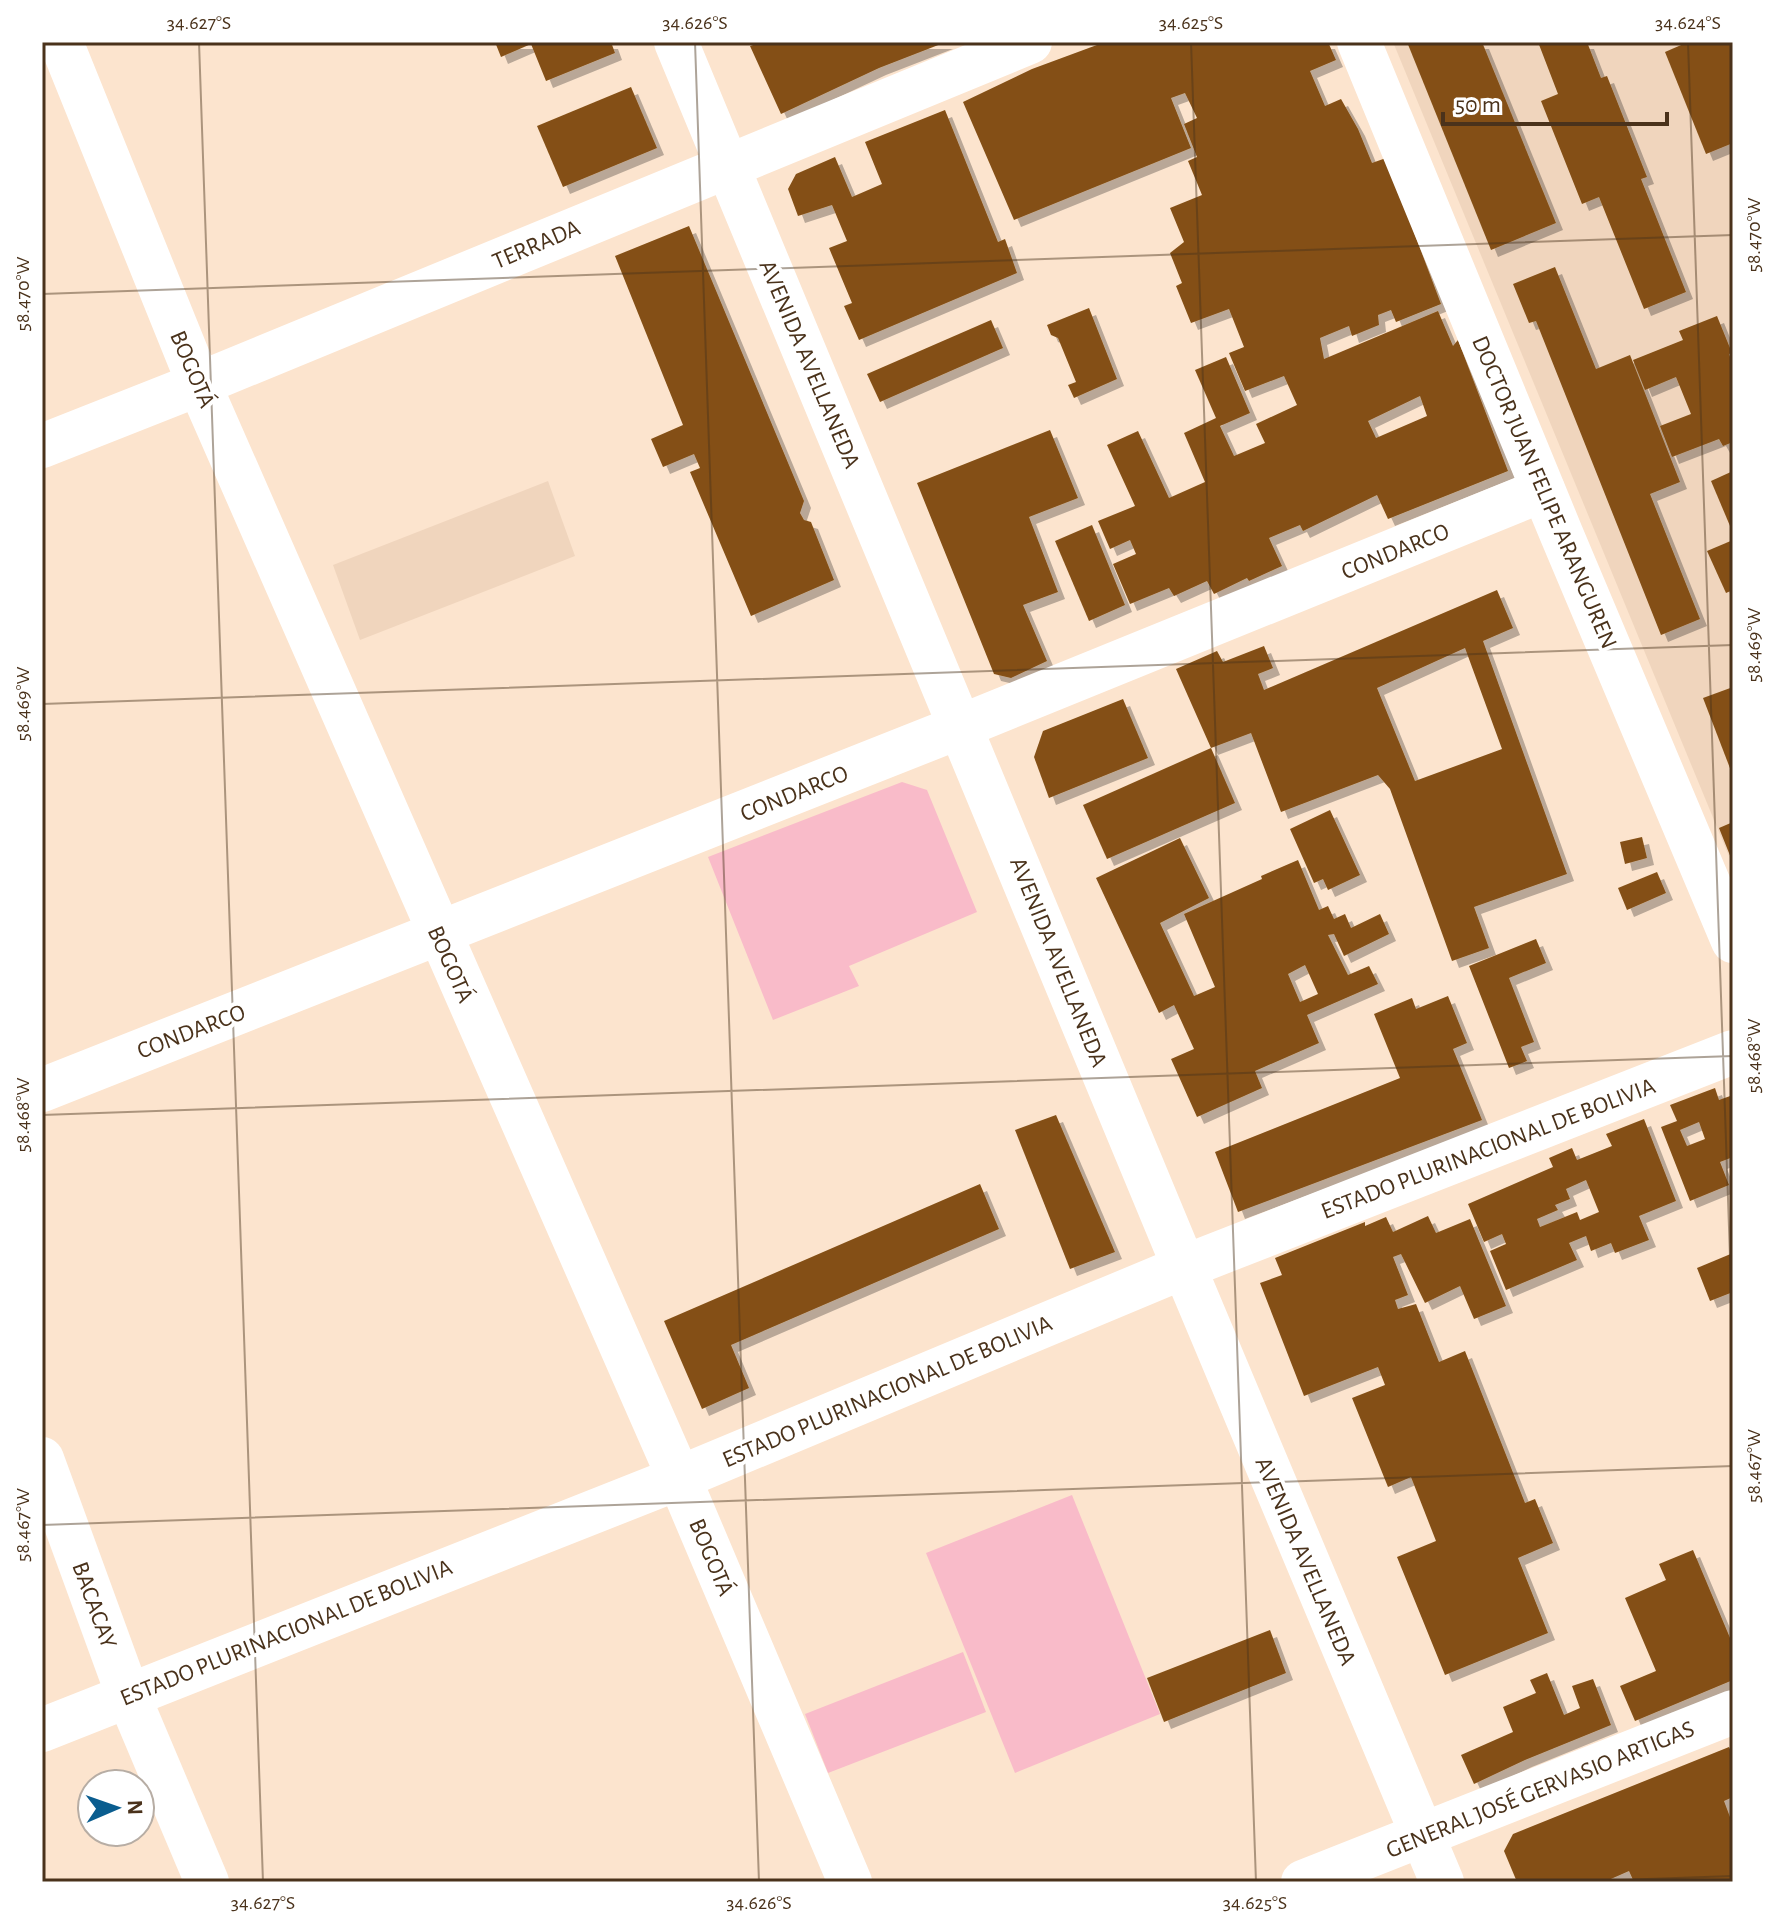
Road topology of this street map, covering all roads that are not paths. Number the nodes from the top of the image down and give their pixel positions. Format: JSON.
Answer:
{"nodes":[{"id":1,"x":61,"y":42,"type":"edge"},
{"id":2,"x":676,"y":42,"type":"edge"},
{"id":3,"x":1030,"y":42,"type":"edge"},
{"id":4,"x":1359,"y":42,"type":"edge"},
{"id":5,"x":728,"y":165,"type":"junction"},
{"id":6,"x":199,"y":384,"type":"junction"},
{"id":7,"x":42,"y":446,"type":"edge"},
{"id":8,"x":1543,"y":490,"type":"junction"},
{"id":9,"x":962,"y":726,"type":"junction"},
{"id":10,"x":438,"y":934,"type":"junction"},
{"id":11,"x":1733,"y":941,"type":"edge"},
{"id":12,"x":1733,"y":1052,"type":"edge"},
{"id":13,"x":42,"y":1090,"type":"edge"},
{"id":14,"x":1184,"y":1267,"type":"junction"},
{"id":15,"x":42,"y":1459,"type":"edge"},
{"id":16,"x":679,"y":1478,"type":"junction"},
{"id":17,"x":128,"y":1695,"type":"junction"},
{"id":18,"x":1733,"y":1712,"type":"edge"},
{"id":19,"x":42,"y":1730,"type":"edge"},
{"id":20,"x":1423,"y":1836,"type":"junction"},
{"id":21,"x":207,"y":1882,"type":"edge"},
{"id":22,"x":850,"y":1882,"type":"edge"},
{"id":23,"x":1303,"y":1882,"type":"edge"},
{"id":24,"x":1442,"y":1882,"type":"edge"}],
"edges":[{"from":1,"to":6,"type":"street","name":"BOGOTÁ"},
{"from":2,"to":5,"type":"street","name":"AVENIDA AVELLANEDA"},
{"from":3,"to":5,"type":"street","name":"TERRADA"},
{"from":4,"to":8,"type":"street","name":"DOCTOR JUAN FELIPE ARANGUREN"},
{"from":5,"to":6,"type":"street","name":"TERRADA"},
{"from":5,"to":9,"type":"street","name":"AVENIDA AVELLANEDA"},
{"from":6,"to":7,"type":"street","name":"TERRADA"},
{"from":6,"to":10,"type":"street","name":"BOGOTÁ"},
{"from":8,"to":9,"type":"street","name":"CONDARCO"},
{"from":8,"to":11,"type":"street","name":"DOCTOR JUAN FELIPE ARANGUREN"},
{"from":9,"to":10,"type":"street","name":"CONDARCO"},
{"from":9,"to":14,"type":"street","name":"AVENIDA AVELLANEDA"},
{"from":10,"to":13,"type":"street","name":"CONDARCO"},
{"from":10,"to":16,"type":"street","name":"BOGOTÁ"},
{"from":12,"to":14,"type":"street","name":"ESTADO PLURINACIONAL DE BOLIVIA"},
{"from":14,"to":16,"type":"street","name":"ESTADO PLURINACIONAL DE BOLIVIA"},
{"from":14,"to":20,"type":"street","name":"AVENIDA AVELLANEDA"},
{"from":15,"to":17,"type":"street","name":"BACACAY"},
{"from":16,"to":17,"type":"street","name":"ESTADO PLURINACIONAL DE BOLIVIA"},
{"from":16,"to":22,"type":"street","name":"BOGOTÁ"},
{"from":17,"to":19,"type":"street","name":"ESTADO PLURINACIONAL DE BOLIVIA"},
{"from":17,"to":21,"type":"street","name":"BACACAY"},
{"from":18,"to":20,"type":"street","name":"GENERAL JOSÉ GERVASIO ARTIGAS"},
{"from":20,"to":23,"type":"street","name":"GENERAL JOSÉ GERVASIO ARTIGAS"},
{"from":20,"to":24,"type":"street","name":"AVENIDA AVELLANEDA"}]}
